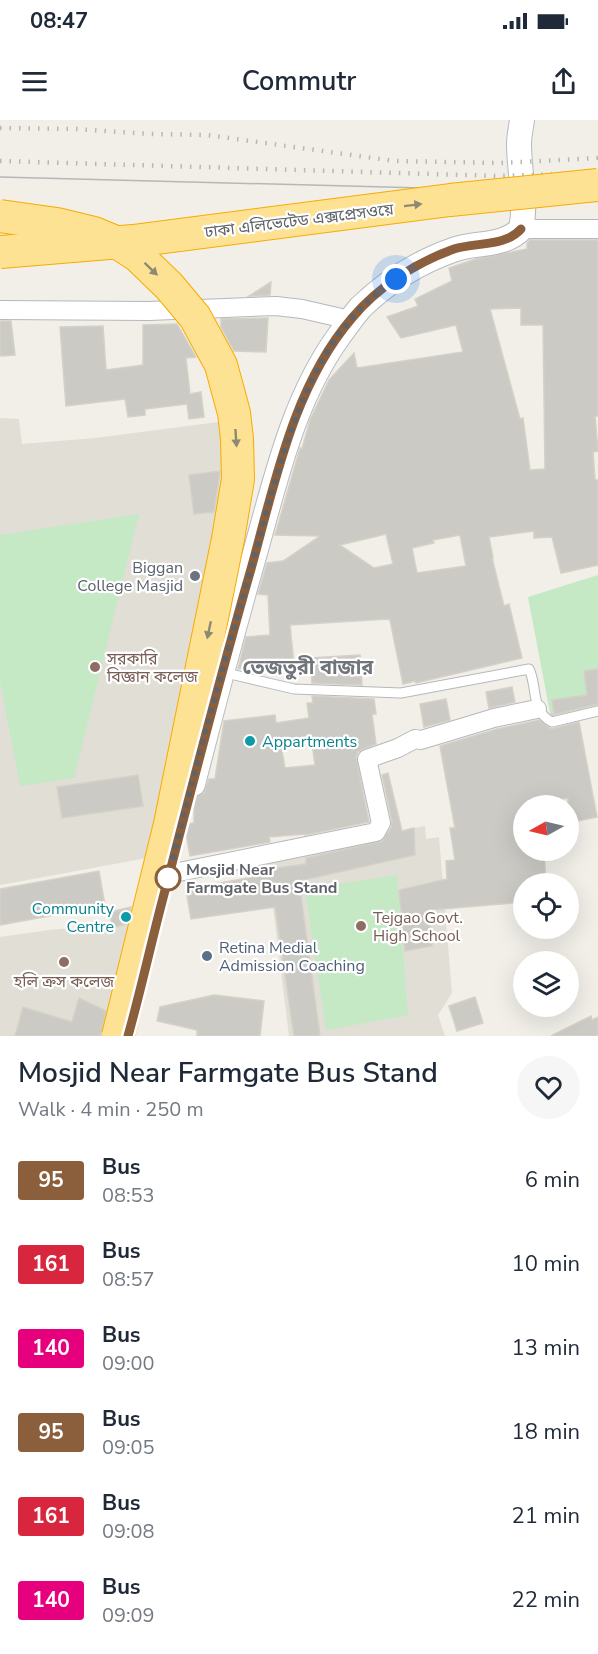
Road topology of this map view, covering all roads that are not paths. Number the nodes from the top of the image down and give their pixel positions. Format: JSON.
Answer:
{"nodes":[{"id":1,"x":509,"y":120,"type":"edge"},
{"id":2,"x":520,"y":131,"type":"edge"},
{"id":3,"x":598,"y":185,"type":"edge"},
{"id":4,"x":0,"y":216,"type":"edge"},
{"id":5,"x":521,"y":229,"type":"junction"},
{"id":6,"x":598,"y":229,"type":"edge"},
{"id":7,"x":0,"y":252,"type":"edge"},
{"id":8,"x":0,"y":310,"type":"edge"},
{"id":9,"x":350,"y":320,"type":"junction"},
{"id":10,"x":222,"y":672,"type":"junction"},
{"id":11,"x":537,"y":709,"type":"junction"},
{"id":12,"x":598,"y":711,"type":"edge"},
{"id":13,"x":169,"y":874,"type":"junction"},
{"id":14,"x":118,"y":1036,"type":"edge"},
{"id":15,"x":128,"y":1036,"type":"edge"}],
"edges":[{"from":1,"to":2,"type":"street"},
{"from":2,"to":5,"type":"street"},
{"from":7,"to":3,"type":"highway","name":"ঢাকা এলিভেটেড এক্সপ্রেসওয়ে","one_way":true,"bridge":true},
{"from":4,"to":14,"type":"highway","one_way":true,"bridge":true},
{"from":5,"to":6,"type":"street"},
{"from":5,"to":9,"type":"street"},
{"from":8,"to":9,"type":"street"},
{"from":9,"to":10,"type":"street"},
{"from":10,"to":11,"type":"lane"},
{"from":10,"to":13,"type":"street"},
{"from":11,"to":12,"type":"lane"},
{"from":11,"to":13,"type":"street"},
{"from":13,"to":15,"type":"street"}]}
